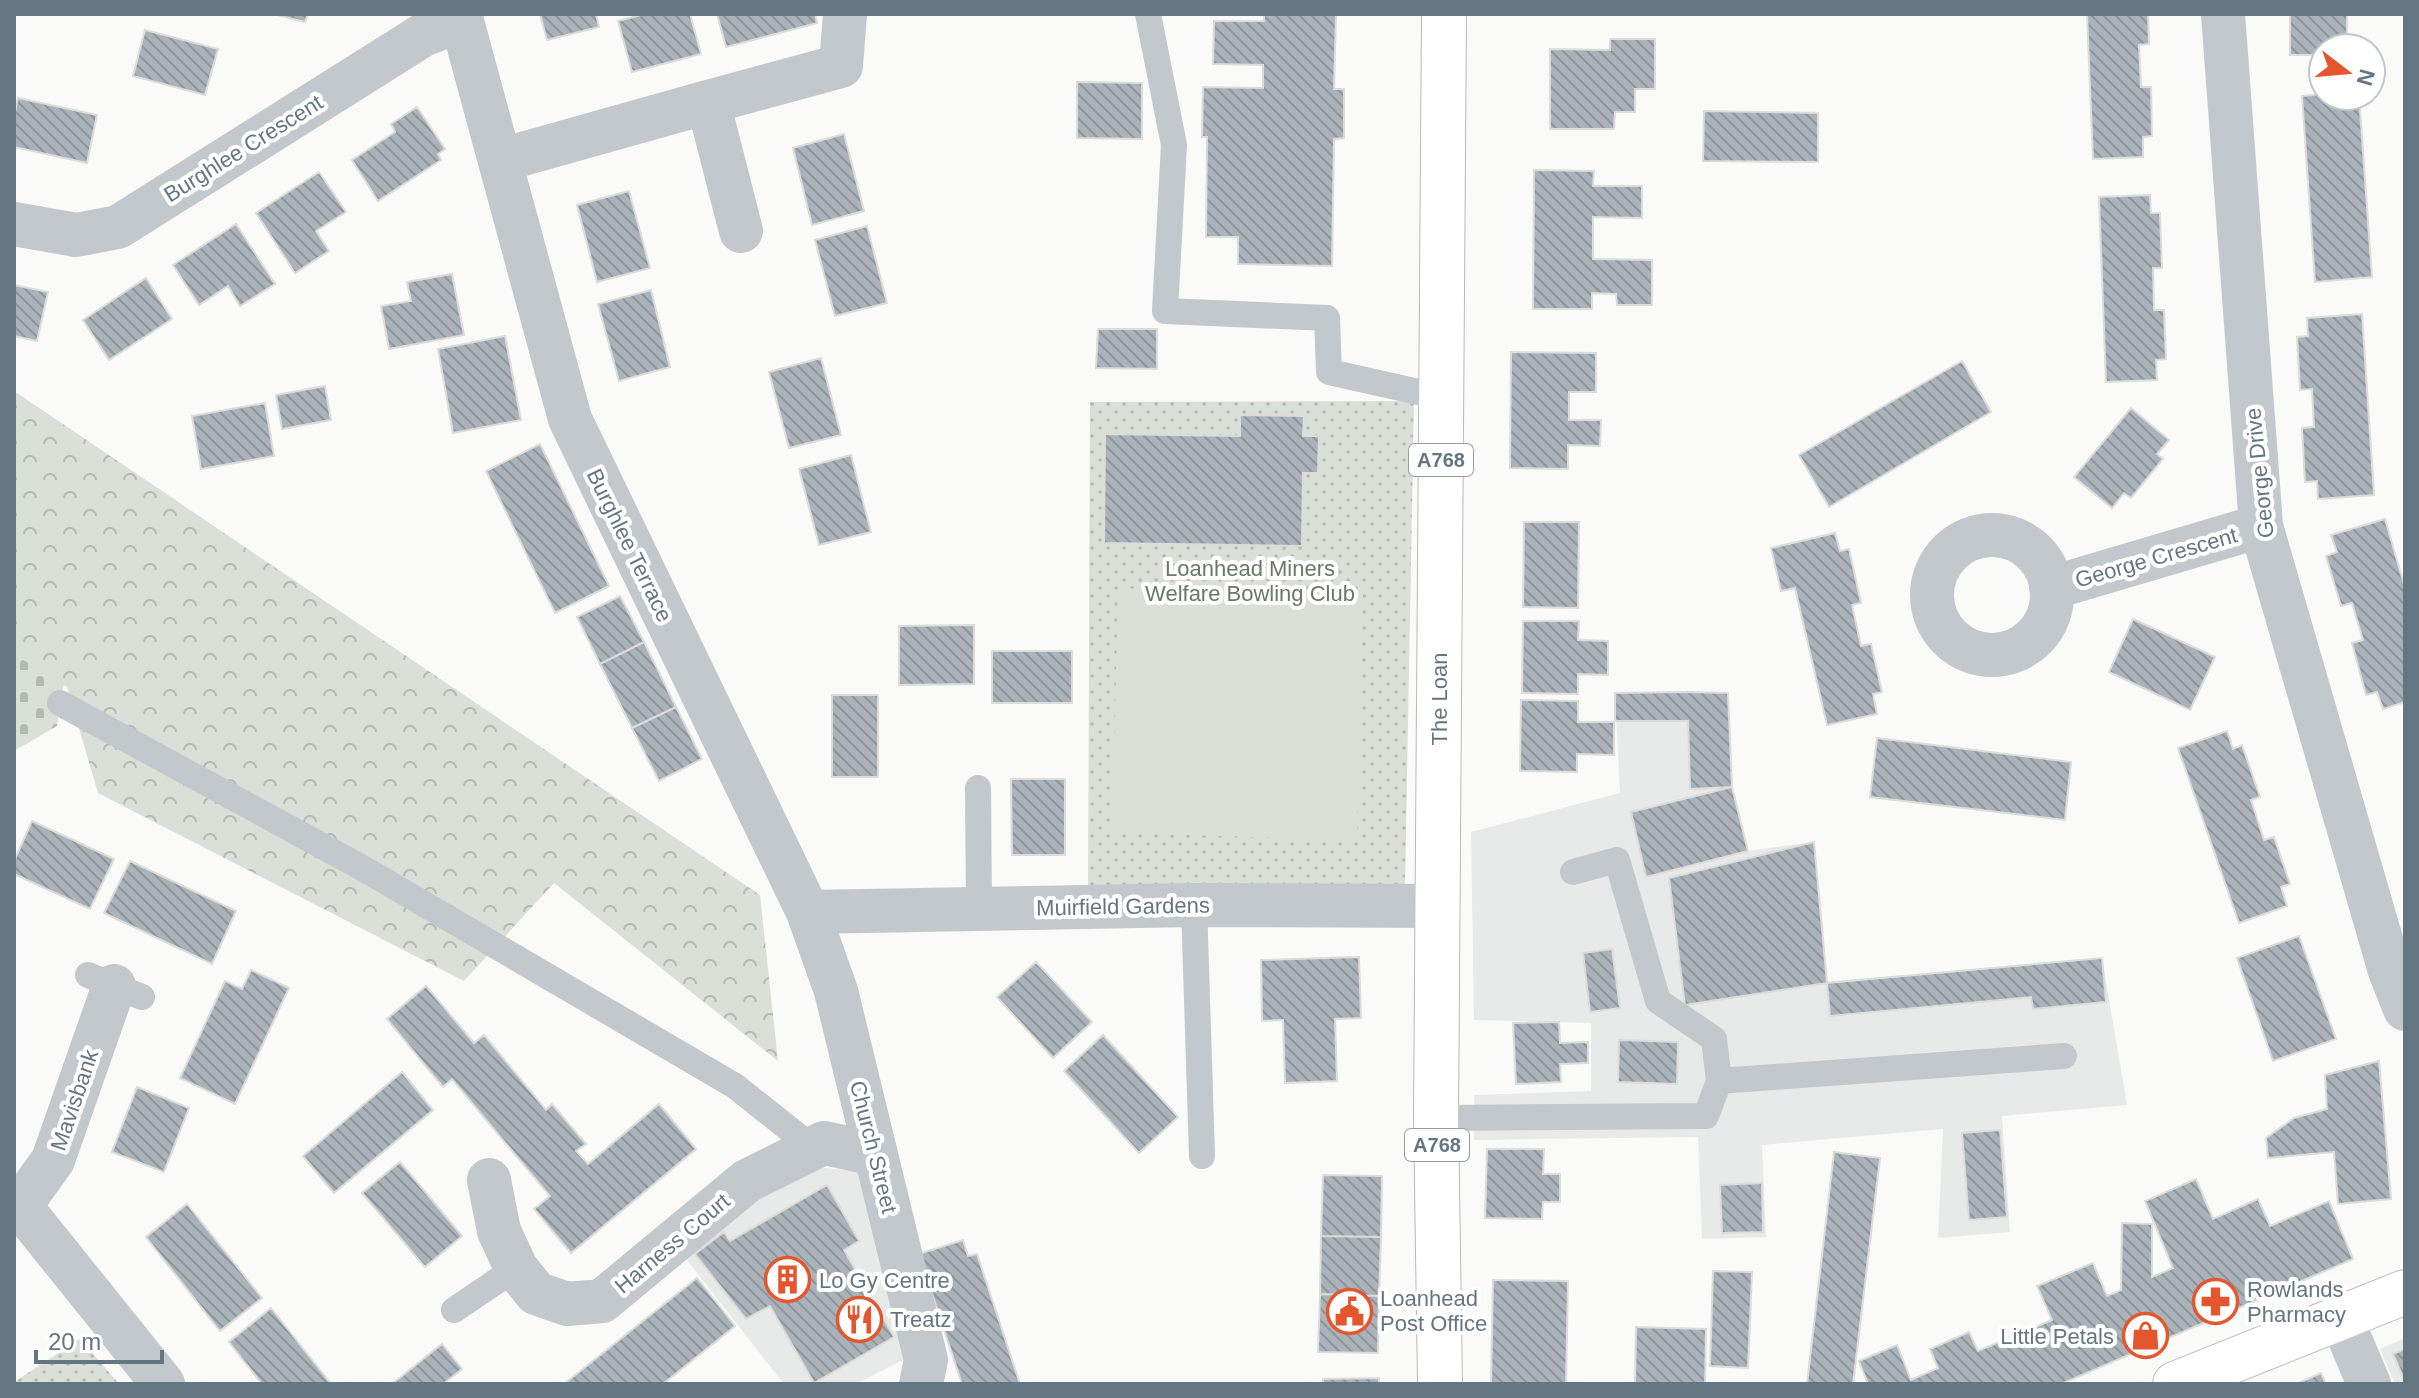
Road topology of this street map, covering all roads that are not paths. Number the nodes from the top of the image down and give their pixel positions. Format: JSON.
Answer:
{"nodes":[{"id":1,"x":845,"y":14,"type":"edge"},
{"id":2,"x":1148,"y":14,"type":"edge"},
{"id":3,"x":1444,"y":14,"type":"edge"},
{"id":4,"x":2223,"y":14,"type":"edge"},
{"id":5,"x":460,"y":17,"type":"edge"},
{"id":6,"x":708,"y":102,"type":"junction"},
{"id":7,"x":501,"y":160,"type":"junction"},
{"id":8,"x":14,"y":224,"type":"edge"},
{"id":9,"x":741,"y":231,"type":"dead end"},
{"id":10,"x":1441,"y":397,"type":"junction"},
{"id":11,"x":2261,"y":526,"type":"junction"},
{"id":12,"x":2051,"y":588,"type":"dead end"},
{"id":13,"x":60,"y":703,"type":"dead end"},
{"id":14,"x":978,"y":788,"type":"dead end"},
{"id":15,"x":1573,"y":872,"type":"dead end"},
{"id":16,"x":1194,"y":905,"type":"junction"},
{"id":17,"x":1438,"y":906,"type":"junction"},
{"id":18,"x":979,"y":909,"type":"junction"},
{"id":19,"x":808,"y":912,"type":"junction"},
{"id":20,"x":114,"y":986,"type":"dead end"},
{"id":21,"x":2405,"y":1009,"type":"edge"},
{"id":22,"x":2064,"y":1056,"type":"dead end"},
{"id":23,"x":1719,"y":1081,"type":"junction"},
{"id":24,"x":1436,"y":1118,"type":"junction"},
{"id":25,"x":872,"y":1139,"type":"junction"},
{"id":26,"x":813,"y":1148,"type":"junction"},
{"id":27,"x":1202,"y":1156,"type":"dead end"},
{"id":28,"x":489,"y":1180,"type":"dead end"},
{"id":29,"x":17,"y":1204,"type":"edge"},
{"id":30,"x":516,"y":1268,"type":"junction"},
{"id":31,"x":2405,"y":1292,"type":"edge"},
{"id":32,"x":454,"y":1310,"type":"dead end"},
{"id":33,"x":2341,"y":1318,"type":"junction"},
{"id":34,"x":163,"y":1384,"type":"edge"},
{"id":35,"x":921,"y":1384,"type":"edge"},
{"id":36,"x":1440,"y":1384,"type":"edge"},
{"id":37,"x":2175,"y":1384,"type":"edge"},
{"id":38,"x":2369,"y":1384,"type":"edge"}],
"edges":[{"from":1,"to":6,"type":"street"},
{"from":2,"to":10,"type":"lane"},
{"from":3,"to":10,"type":"main road","name":"The Loan","number":"A768"},
{"from":4,"to":11,"type":"street","name":"George Drive"},
{"from":5,"to":7,"type":"street","name":"Burghlee Terrace"},
{"from":5,"to":8,"type":"street","name":"Burghlee Crescent"},
{"from":6,"to":7,"type":"street"},
{"from":6,"to":9,"type":"street"},
{"from":7,"to":19,"type":"street","name":"Burghlee Terrace"},
{"from":10,"to":17,"type":"main road","name":"The Loan","number":"A768"},
{"from":11,"to":12,"type":"street","name":"George Crescent"},
{"from":11,"to":21,"type":"street","name":"George Drive"},
{"from":13,"to":26,"type":"lane"},
{"from":14,"to":18,"type":"lane"},
{"from":15,"to":23,"type":"lane"},
{"from":16,"to":17,"type":"street","name":"Muirfield Gardens"},
{"from":16,"to":18,"type":"street","name":"Muirfield Gardens"},
{"from":16,"to":27,"type":"lane"},
{"from":17,"to":24,"type":"main road","name":"The Loan","number":"A768"},
{"from":18,"to":19,"type":"street","name":"Muirfield Gardens"},
{"from":19,"to":25,"type":"street","name":"Church Street"},
{"from":20,"to":29,"type":"street","name":"Mavisbank"},
{"from":22,"to":23,"type":"lane"},
{"from":23,"to":24,"type":"lane"},
{"from":24,"to":36,"type":"main road","name":"The Loan","number":"A768"},
{"from":25,"to":26,"type":"street","name":"Harness Court"},
{"from":25,"to":35,"type":"street","name":"Church Street"},
{"from":26,"to":30,"type":"street","name":"Harness Court"},
{"from":28,"to":30,"type":"street","name":"Harness Court"},
{"from":29,"to":34,"type":"street","name":"Mavisbank"},
{"from":30,"to":32,"type":"lane"},
{"from":31,"to":33,"type":"main road"},
{"from":33,"to":37,"type":"main road"},
{"from":33,"to":38,"type":"street"}]}
